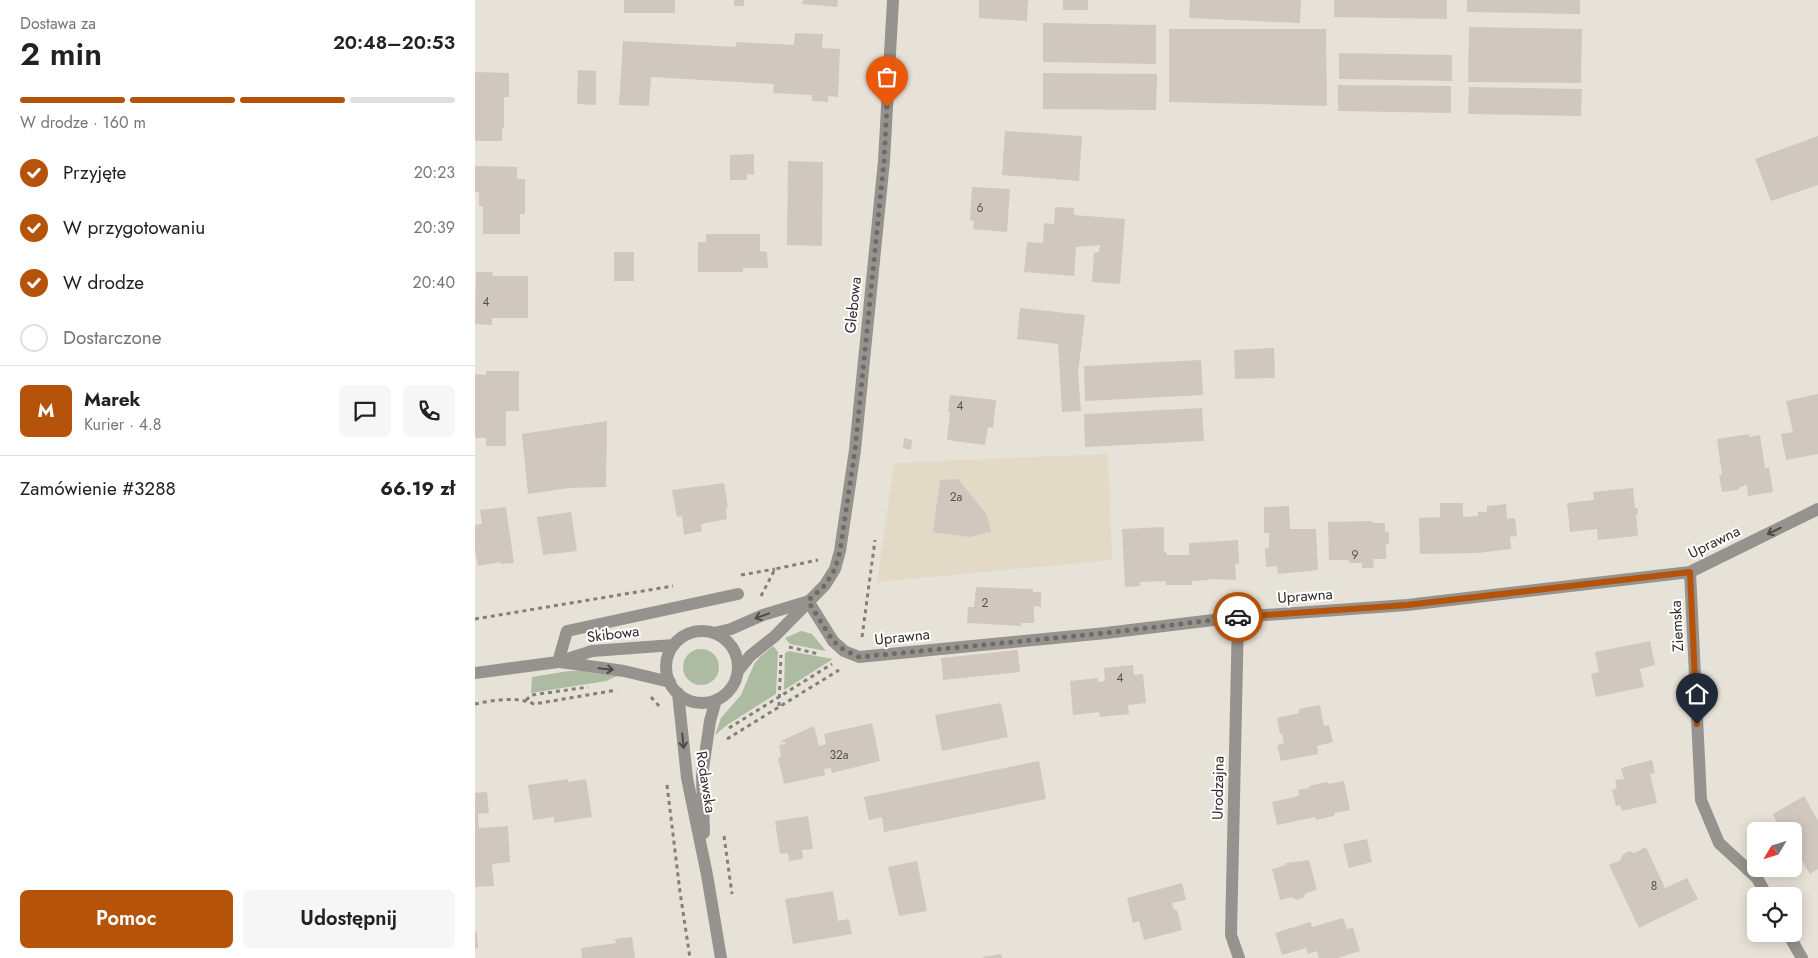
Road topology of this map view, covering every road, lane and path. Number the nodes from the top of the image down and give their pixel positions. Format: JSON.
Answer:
{"nodes":[{"id":1,"x":893,"y":0,"type":"edge"},
{"id":2,"x":1818,"y":509,"type":"edge"},
{"id":3,"x":875,"y":540,"type":"dead end"},
{"id":4,"x":823,"y":559,"type":"dead end"},
{"id":5,"x":775,"y":569,"type":"junction"},
{"id":6,"x":1690,"y":572,"type":"junction"},
{"id":7,"x":736,"y":576,"type":"dead end"},
{"id":8,"x":680,"y":585,"type":"dead end"},
{"id":9,"x":738,"y":594,"type":"dead end"},
{"id":10,"x":808,"y":601,"type":"junction"},
{"id":11,"x":757,"y":604,"type":"dead end"},
{"id":12,"x":1238,"y":617,"type":"junction"},
{"id":13,"x":475,"y":618,"type":"edge"},
{"id":14,"x":714,"y":633,"type":"junction"},
{"id":15,"x":673,"y":645,"type":"junction"},
{"id":16,"x":781,"y":654,"type":"dead end"},
{"id":17,"x":859,"y":657,"type":"junction"},
{"id":18,"x":557,"y":662,"type":"junction"},
{"id":19,"x":737,"y":671,"type":"junction"},
{"id":20,"x":475,"y":673,"type":"edge"},
{"id":21,"x":670,"y":682,"type":"junction"},
{"id":22,"x":597,"y":685,"type":"dead end"},
{"id":23,"x":615,"y":686,"type":"dead end"},
{"id":24,"x":645,"y":693,"type":"dead end"},
{"id":25,"x":678,"y":693,"type":"junction"},
{"id":26,"x":779,"y":697,"type":"junction"},
{"id":27,"x":526,"y":700,"type":"junction"},
{"id":28,"x":716,"y":700,"type":"junction"},
{"id":29,"x":475,"y":704,"type":"edge"},
{"id":30,"x":779,"y":706,"type":"junction"},
{"id":31,"x":662,"y":712,"type":"dead end"},
{"id":32,"x":725,"y":730,"type":"dead end"},
{"id":33,"x":725,"y":741,"type":"dead end"},
{"id":34,"x":667,"y":784,"type":"dead end"},
{"id":35,"x":723,"y":830,"type":"dead end"},
{"id":36,"x":707,"y":875,"type":"junction"},
{"id":37,"x":1762,"y":887,"type":"edge"},
{"id":38,"x":732,"y":895,"type":"dead end"},
{"id":39,"x":1793,"y":942,"type":"edge"},
{"id":40,"x":690,"y":958,"type":"edge"},
{"id":41,"x":721,"y":958,"type":"edge"},
{"id":42,"x":1239,"y":958,"type":"edge"},
{"id":43,"x":1802,"y":958,"type":"edge"}],
"edges":[{"from":1,"to":10,"type":"street","name":"Glebowa"},
{"from":2,"to":6,"type":"street","name":"Uprawna","one_way":true},
{"from":3,"to":17,"type":"path"},
{"from":4,"to":5,"type":"path"},
{"from":5,"to":7,"type":"path"},
{"from":5,"to":11,"type":"path"},
{"from":6,"to":12,"type":"street","name":"Uprawna"},
{"from":6,"to":37,"type":"street","name":"Ziemska"},
{"from":8,"to":13,"type":"path"},
{"from":9,"to":18,"type":"street"},
{"from":10,"to":14,"type":"street","name":"Glebowa","one_way":true},
{"from":10,"to":17,"type":"street","name":"Uprawna"},
{"from":10,"to":19,"type":"street","name":"Glebowa"},
{"from":12,"to":17,"type":"street","name":"Uprawna"},
{"from":12,"to":42,"type":"street","name":"Urodzajna"},
{"from":14,"to":15,"type":"street"},
{"from":14,"to":19,"type":"street"},
{"from":15,"to":18,"type":"street","name":"Skibowa"},
{"from":15,"to":21,"type":"street"},
{"from":16,"to":26,"type":"path"},
{"from":17,"to":26,"type":"path"},
{"from":17,"to":30,"type":"path"},
{"from":18,"to":20,"type":"street","name":"Skibowa"},
{"from":18,"to":21,"type":"street","name":"Skibowa","one_way":true},
{"from":19,"to":28,"type":"street"},
{"from":21,"to":25,"type":"street"},
{"from":22,"to":27,"type":"path"},
{"from":23,"to":27,"type":"path"},
{"from":24,"to":31,"type":"path"},
{"from":25,"to":28,"type":"street"},
{"from":25,"to":36,"type":"street","name":"Rodawska","one_way":true},
{"from":26,"to":30,"type":"path"},
{"from":26,"to":32,"type":"path"},
{"from":27,"to":29,"type":"path"},
{"from":28,"to":36,"type":"street","name":"Rodawska"},
{"from":30,"to":33,"type":"path"},
{"from":34,"to":40,"type":"path"},
{"from":35,"to":38,"type":"path"},
{"from":36,"to":41,"type":"street","name":"Rodawska"},
{"from":39,"to":43,"type":"street"}]}
